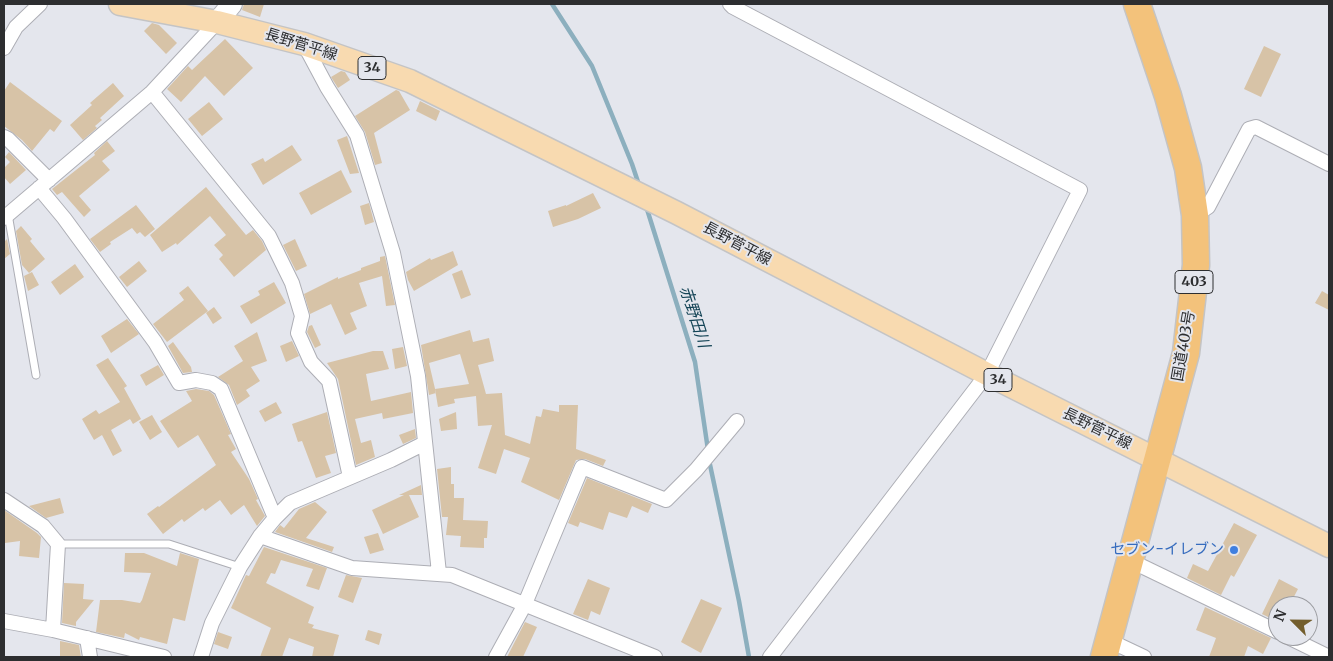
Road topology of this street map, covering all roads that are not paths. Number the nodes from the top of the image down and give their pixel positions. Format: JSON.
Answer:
{"nodes":[{"id":1,"x":40,"y":4,"type":"edge"},
{"id":2,"x":120,"y":4,"type":"edge"},
{"id":3,"x":232,"y":4,"type":"edge"},
{"id":4,"x":730,"y":4,"type":"edge"},
{"id":5,"x":1137,"y":4,"type":"edge"},
{"id":6,"x":217,"y":22,"type":"junction"},
{"id":7,"x":304,"y":44,"type":"junction"},
{"id":8,"x":4,"y":48,"type":"edge"},
{"id":9,"x":152,"y":92,"type":"junction"},
{"id":10,"x":4,"y":137,"type":"edge"},
{"id":11,"x":1329,"y":164,"type":"edge"},
{"id":12,"x":44,"y":184,"type":"junction"},
{"id":13,"x":1195,"y":215,"type":"junction"},
{"id":14,"x":6,"y":216,"type":"edge"},
{"id":15,"x":988,"y":374,"type":"junction"},
{"id":16,"x":36,"y":375,"type":"dead end"},
{"id":17,"x":737,"y":421,"type":"dead end"},
{"id":18,"x":424,"y":443,"type":"junction"},
{"id":19,"x":1158,"y":458,"type":"junction"},
{"id":20,"x":350,"y":477,"type":"junction"},
{"id":21,"x":4,"y":500,"type":"edge"},
{"id":22,"x":275,"y":518,"type":"junction"},
{"id":23,"x":260,"y":536,"type":"junction"},
{"id":24,"x":58,"y":544,"type":"junction"},
{"id":25,"x":1329,"y":546,"type":"edge"},
{"id":26,"x":1131,"y":562,"type":"junction"},
{"id":27,"x":240,"y":567,"type":"junction"},
{"id":28,"x":439,"y":573,"type":"junction"},
{"id":29,"x":524,"y":606,"type":"junction"},
{"id":30,"x":4,"y":621,"type":"edge"},
{"id":31,"x":1268,"y":627,"type":"edge"},
{"id":32,"x":53,"y":630,"type":"junction"},
{"id":33,"x":88,"y":638,"type":"junction"},
{"id":34,"x":1306,"y":646,"type":"edge"},
{"id":35,"x":1106,"y":649,"type":"edge"},
{"id":36,"x":90,"y":657,"type":"edge"},
{"id":37,"x":164,"y":657,"type":"edge"},
{"id":38,"x":201,"y":657,"type":"edge"},
{"id":39,"x":496,"y":657,"type":"edge"},
{"id":40,"x":654,"y":657,"type":"edge"},
{"id":41,"x":770,"y":657,"type":"edge"},
{"id":42,"x":1144,"y":657,"type":"edge"},
{"id":43,"x":1329,"y":657,"type":"edge"}],
"edges":[{"from":1,"to":8,"type":"street"},
{"from":2,"to":6,"type":"main road","name":"長野菅平線","number":"34"},
{"from":3,"to":6,"type":"street"},
{"from":4,"to":15,"type":"street"},
{"from":5,"to":13,"type":"highway","name":"国道403号","number":"403"},
{"from":6,"to":7,"type":"main road","name":"長野菅平線","number":"34"},
{"from":6,"to":9,"type":"street"},
{"from":7,"to":15,"type":"main road","name":"長野菅平線","number":"34"},
{"from":7,"to":18,"type":"street"},
{"from":9,"to":12,"type":"street"},
{"from":9,"to":20,"type":"street"},
{"from":10,"to":12,"type":"street"},
{"from":11,"to":13,"type":"street"},
{"from":12,"to":14,"type":"street"},
{"from":12,"to":22,"type":"street"},
{"from":13,"to":19,"type":"highway","name":"国道403号","number":"403"},
{"from":14,"to":16,"type":"lane"},
{"from":15,"to":19,"type":"main road","name":"長野菅平線","number":"34"},
{"from":15,"to":41,"type":"street"},
{"from":17,"to":29,"type":"street"},
{"from":18,"to":20,"type":"street"},
{"from":18,"to":28,"type":"street"},
{"from":19,"to":25,"type":"main road","name":"長野菅平線","number":"34"},
{"from":19,"to":26,"type":"highway","name":"国道403号","number":"403"},
{"from":20,"to":22,"type":"street"},
{"from":21,"to":24,"type":"street"},
{"from":22,"to":23,"type":"street"},
{"from":23,"to":27,"type":"street"},
{"from":23,"to":28,"type":"street"},
{"from":24,"to":27,"type":"lane"},
{"from":24,"to":32,"type":"street"},
{"from":26,"to":31,"type":"street"},
{"from":26,"to":35,"type":"highway","name":"国道403号","number":"403"},
{"from":27,"to":38,"type":"street"},
{"from":28,"to":29,"type":"street"},
{"from":29,"to":39,"type":"street"},
{"from":29,"to":40,"type":"street"},
{"from":30,"to":32,"type":"street"},
{"from":32,"to":33,"type":"street"},
{"from":33,"to":36,"type":"street"},
{"from":33,"to":37,"type":"street"},
{"from":34,"to":43,"type":"street"},
{"from":35,"to":42,"type":"street"}]}
